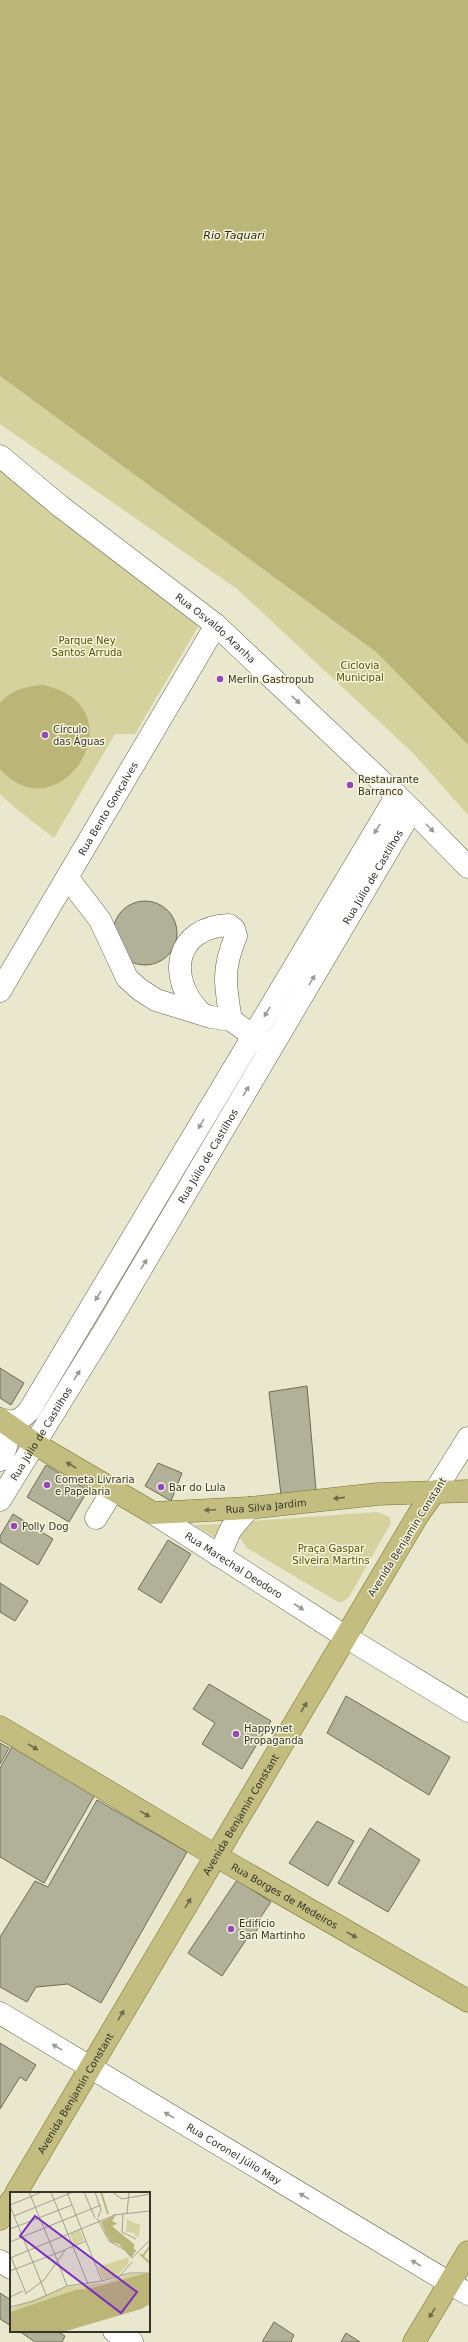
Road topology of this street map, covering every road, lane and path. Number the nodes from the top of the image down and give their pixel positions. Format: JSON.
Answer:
{"nodes":[{"id":1,"x":0,"y":456,"type":"edge"},
{"id":2,"x":216,"y":625,"type":"junction"},
{"id":3,"x":405,"y":803,"type":"junction"},
{"id":4,"x":468,"y":867,"type":"edge"},
{"id":5,"x":67,"y":877,"type":"junction"},
{"id":6,"x":333,"y":902,"type":"junction"},
{"id":7,"x":351,"y":914,"type":"junction"},
{"id":8,"x":0,"y":991,"type":"edge"},
{"id":9,"x":200,"y":1012,"type":"junction"},
{"id":10,"x":231,"y":1020,"type":"junction"},
{"id":11,"x":253,"y":1036,"type":"junction"},
{"id":12,"x":272,"y":1048,"type":"junction"},
{"id":13,"x":174,"y":1170,"type":"junction"},
{"id":14,"x":193,"y":1182,"type":"junction"},
{"id":15,"x":86,"y":1317,"type":"junction"},
{"id":16,"x":106,"y":1328,"type":"junction"},
{"id":17,"x":0,"y":1419,"type":"edge"},
{"id":18,"x":468,"y":1438,"type":"edge"},
{"id":19,"x":35,"y":1444,"type":"junction"},
{"id":20,"x":0,"y":1460,"type":"edge"},
{"id":21,"x":113,"y":1490,"type":"junction"},
{"id":22,"x":435,"y":1491,"type":"junction"},
{"id":23,"x":463,"y":1491,"type":"edge"},
{"id":24,"x":378,"y":1494,"type":"junction"},
{"id":25,"x":0,"y":1500,"type":"edge"},
{"id":26,"x":249,"y":1508,"type":"junction"},
{"id":27,"x":153,"y":1513,"type":"junction"},
{"id":28,"x":418,"y":1515,"type":"junction"},
{"id":29,"x":96,"y":1518,"type":"dead end"},
{"id":30,"x":219,"y":1556,"type":"junction"},
{"id":31,"x":346,"y":1637,"type":"junction"},
{"id":32,"x":468,"y":1711,"type":"edge"},
{"id":33,"x":0,"y":1727,"type":"edge"},
{"id":34,"x":216,"y":1856,"type":"junction"},
{"id":35,"x":468,"y":2001,"type":"edge"},
{"id":36,"x":0,"y":2013,"type":"edge"},
{"id":37,"x":90,"y":2067,"type":"junction"},
{"id":38,"x":17,"y":2192,"type":"edge"},
{"id":39,"x":10,"y":2203,"type":"edge"},
{"id":40,"x":0,"y":2219,"type":"edge"},
{"id":41,"x":468,"y":2252,"type":"edge"},
{"id":42,"x":0,"y":2261,"type":"edge"},
{"id":43,"x":10,"y":2267,"type":"edge"},
{"id":44,"x":449,"y":2283,"type":"junction"},
{"id":45,"x":468,"y":2294,"type":"edge"},
{"id":46,"x":116,"y":2332,"type":"edge"},
{"id":47,"x":132,"y":2342,"type":"edge"},
{"id":48,"x":414,"y":2342,"type":"edge"}],
"edges":[{"from":1,"to":2,"type":"street","name":"Rua Osvaldo Aranha"},
{"from":2,"to":3,"type":"street","name":"Rua Osvaldo Aranha","one_way":true},
{"from":2,"to":5,"type":"street","name":"Rua Bento Gonçalves"},
{"from":3,"to":4,"type":"street","name":"Rua Osvaldo Aranha","one_way":true},
{"from":3,"to":6,"type":"street","name":"Rua Júlio de Castilhos","one_way":true},
{"from":3,"to":7,"type":"street","name":"Rua Júlio de Castilhos"},
{"from":5,"to":8,"type":"street","name":"Rua Bento Gonçalves"},
{"from":5,"to":9,"type":"street"},
{"from":6,"to":7,"type":"street"},
{"from":6,"to":11,"type":"street","name":"Rua Júlio de Castilhos","one_way":true},
{"from":12,"to":7,"type":"street","name":"Rua Júlio de Castilhos","one_way":true},
{"from":9,"to":10,"type":"street"},
{"from":9,"to":10,"type":"street"},
{"from":10,"to":11,"type":"street"},
{"from":11,"to":12,"type":"street"},
{"from":11,"to":13,"type":"street","name":"Rua Júlio de Castilhos","one_way":true},
{"from":14,"to":12,"type":"street","name":"Rua Júlio de Castilhos","one_way":true},
{"from":13,"to":14,"type":"street"},
{"from":13,"to":15,"type":"street","name":"Rua Júlio de Castilhos","one_way":true},
{"from":16,"to":14,"type":"street","name":"Rua Júlio de Castilhos","one_way":true},
{"from":15,"to":16,"type":"street"},
{"from":15,"to":17,"type":"street","name":"Rua Júlio de Castilhos"},
{"from":19,"to":16,"type":"street","name":"Rua Júlio de Castilhos","one_way":true},
{"from":17,"to":19,"type":"main road","name":"Rua Marechal Deodoro"},
{"from":17,"to":20,"type":"street"},
{"from":18,"to":22,"type":"street","name":"Avenida Benjamin Constant"},
{"from":21,"to":19,"type":"main road","name":"Rua Marechal Deodoro","one_way":true},
{"from":19,"to":25,"type":"street","name":"Rua Júlio de Castilhos"},
{"from":21,"to":27,"type":"main road","name":"Rua Marechal Deodoro"},
{"from":21,"to":29,"type":"street"},
{"from":22,"to":23,"type":"main road","name":"Rua Silva Jardim"},
{"from":22,"to":24,"type":"main road","name":"Rua Silva Jardim"},
{"from":22,"to":28,"type":"main road","name":"Avenida Benjamin Constant"},
{"from":23,"to":28,"type":"main road","name":"Rua Silva Jardim"},
{"from":24,"to":26,"type":"main road","name":"Rua Silva Jardim","one_way":true},
{"from":24,"to":28,"type":"main road","name":"Rua Silva Jardim"},
{"from":26,"to":27,"type":"main road","name":"Rua Silva Jardim","one_way":true},
{"from":26,"to":30,"type":"street"},
{"from":27,"to":30,"type":"street","name":"Rua Marechal Deodoro"},
{"from":28,"to":31,"type":"main road","name":"Avenida Benjamin Constant"},
{"from":30,"to":31,"type":"street","name":"Rua Marechal Deodoro","one_way":true},
{"from":31,"to":32,"type":"street","name":"Rua Marechal Deodoro"},
{"from":34,"to":31,"type":"main road","name":"Avenida Benjamin Constant","one_way":true},
{"from":33,"to":34,"type":"main road","name":"Rua Borges de Medeiros","one_way":true},
{"from":34,"to":35,"type":"main road","name":"Rua Borges de Medeiros","one_way":true},
{"from":37,"to":34,"type":"main road","name":"Avenida Benjamin Constant","one_way":true},
{"from":37,"to":36,"type":"street","name":"Rua Coronel Júlio May","one_way":true},
{"from":37,"to":38,"type":"main road","name":"Avenida Benjamin Constant"},
{"from":44,"to":37,"type":"street","name":"Rua Coronel Júlio May","one_way":true},
{"from":39,"to":40,"type":"main road"},
{"from":41,"to":44,"type":"main road"},
{"from":42,"to":43,"type":"street"},
{"from":44,"to":45,"type":"street","name":"Rua Coronel Júlio May"},
{"from":44,"to":48,"type":"main road","one_way":true},
{"from":46,"to":47,"type":"street"}]}
